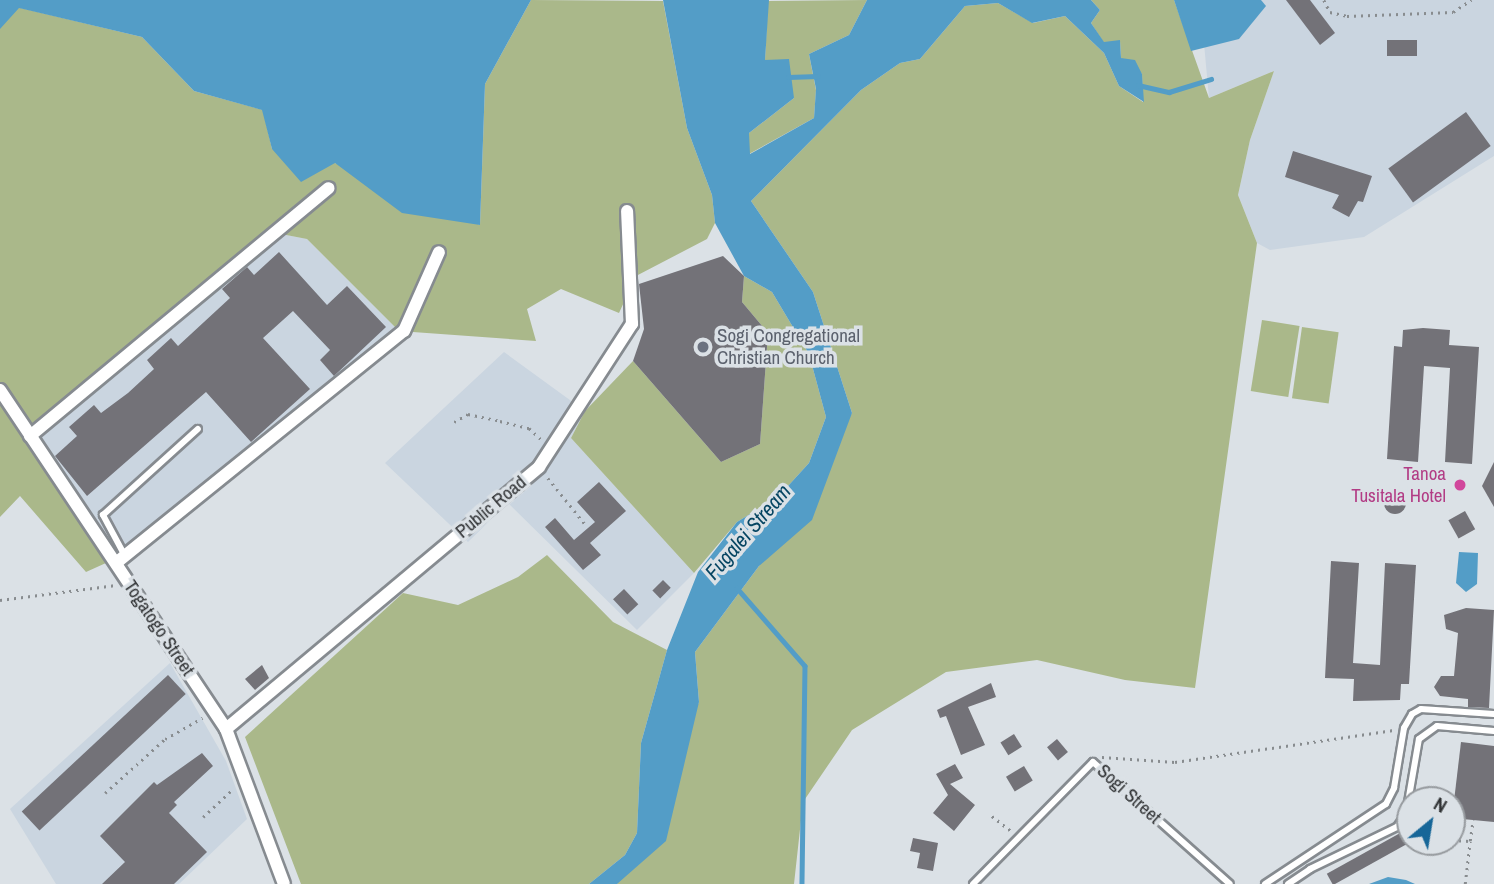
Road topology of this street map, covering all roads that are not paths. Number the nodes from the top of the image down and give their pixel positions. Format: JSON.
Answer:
{"nodes":[{"id":1,"x":329,"y":188,"type":"dead end"},
{"id":2,"x":627,"y":211,"type":"dead end"},
{"id":3,"x":439,"y":252,"type":"dead end"},
{"id":4,"x":0,"y":390,"type":"edge"},
{"id":5,"x":198,"y":429,"type":"dead end"},
{"id":6,"x":30,"y":436,"type":"junction"},
{"id":7,"x":121,"y":560,"type":"junction"},
{"id":8,"x":1494,"y":714,"type":"edge"},
{"id":9,"x":226,"y":729,"type":"junction"},
{"id":10,"x":1494,"y":731,"type":"edge"},
{"id":11,"x":284,"y":884,"type":"edge"},
{"id":12,"x":973,"y":884,"type":"edge"},
{"id":13,"x":1230,"y":884,"type":"edge"},
{"id":14,"x":1265,"y":884,"type":"edge"},
{"id":15,"x":1288,"y":884,"type":"edge"}],
"edges":[{"from":1,"to":6,"type":"street"},
{"from":2,"to":9,"type":"street","name":"Public Road"},
{"from":3,"to":7,"type":"street"},
{"from":4,"to":6,"type":"street","name":"Togatogo Street"},
{"from":5,"to":7,"type":"lane"},
{"from":6,"to":7,"type":"street","name":"Togatogo Street"},
{"from":7,"to":9,"type":"street","name":"Togatogo Street"},
{"from":8,"to":14,"type":"lane"},
{"from":9,"to":11,"type":"street","name":"Togatogo Street"},
{"from":10,"to":15,"type":"lane"},
{"from":12,"to":13,"type":"lane","name":"Sogi Street"}]}
